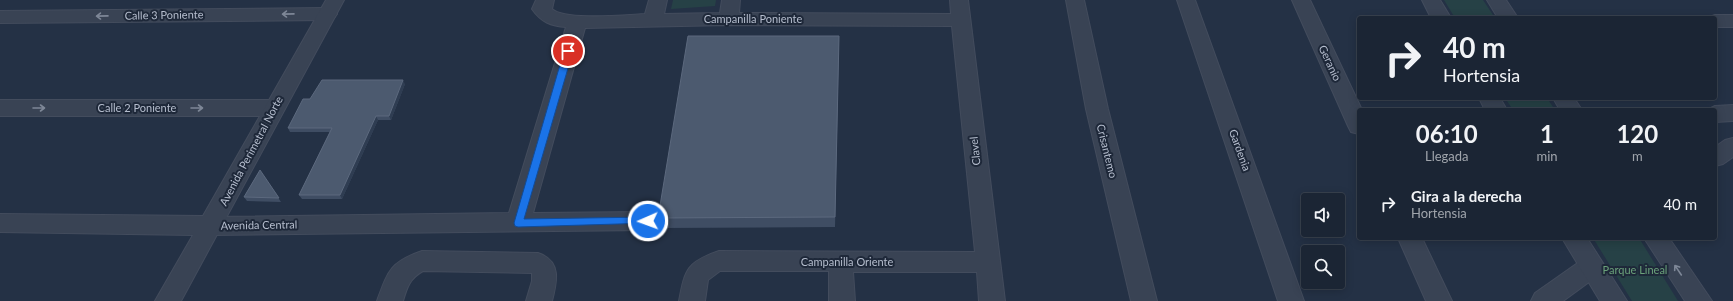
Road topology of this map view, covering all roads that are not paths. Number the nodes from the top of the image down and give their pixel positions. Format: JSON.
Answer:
{"nodes":[{"id":1,"x":19,"y":0,"type":"edge"},
{"id":2,"x":658,"y":0,"type":"edge"},
{"id":3,"x":1075,"y":0,"type":"edge"},
{"id":4,"x":1186,"y":0,"type":"edge"},
{"id":5,"x":1301,"y":0,"type":"edge"},
{"id":6,"x":1431,"y":0,"type":"edge"},
{"id":7,"x":1496,"y":0,"type":"edge"},
{"id":8,"x":331,"y":7,"type":"edge"},
{"id":9,"x":545,"y":8,"type":"edge"},
{"id":10,"x":730,"y":9,"type":"edge"},
{"id":11,"x":846,"y":9,"type":"edge"},
{"id":12,"x":960,"y":10,"type":"edge"},
{"id":13,"x":1441,"y":16,"type":"edge"},
{"id":14,"x":1507,"y":16,"type":"edge"},
{"id":15,"x":2,"y":18,"type":"edge"},
{"id":16,"x":653,"y":19,"type":"junction"},
{"id":17,"x":1733,"y":21,"type":"edge"},
{"id":18,"x":577,"y":22,"type":"junction"},
{"id":19,"x":1717,"y":22,"type":"edge"},
{"id":20,"x":0,"y":108,"type":"edge"},
{"id":21,"x":274,"y":108,"type":"junction"},
{"id":22,"x":1733,"y":113,"type":"edge"},
{"id":23,"x":1717,"y":114,"type":"edge"},
{"id":24,"x":1357,"y":122,"type":"edge"},
{"id":25,"x":1733,"y":146,"type":"edge"},
{"id":26,"x":1717,"y":157,"type":"edge"},
{"id":27,"x":648,"y":221,"type":"dead end"},
{"id":28,"x":0,"y":223,"type":"edge"},
{"id":29,"x":518,"y":223,"type":"junction"},
{"id":30,"x":211,"y":226,"type":"junction"},
{"id":31,"x":1411,"y":240,"type":"edge"},
{"id":32,"x":1575,"y":240,"type":"edge"},
{"id":33,"x":1657,"y":240,"type":"edge"},
{"id":34,"x":841,"y":262,"type":"junction"},
{"id":35,"x":987,"y":262,"type":"junction"},
{"id":36,"x":1591,"y":267,"type":"junction"},
{"id":37,"x":168,"y":301,"type":"edge"},
{"id":38,"x":390,"y":301,"type":"edge"},
{"id":39,"x":539,"y":301,"type":"edge"},
{"id":40,"x":692,"y":301,"type":"edge"},
{"id":41,"x":842,"y":301,"type":"edge"},
{"id":42,"x":992,"y":301,"type":"edge"},
{"id":43,"x":1144,"y":301,"type":"edge"},
{"id":44,"x":1291,"y":301,"type":"edge"},
{"id":45,"x":1439,"y":301,"type":"edge"},
{"id":46,"x":1544,"y":301,"type":"edge"},
{"id":47,"x":1614,"y":301,"type":"edge"},
{"id":48,"x":1700,"y":301,"type":"edge"}],
"edges":[{"from":1,"to":15,"type":"street"},
{"from":2,"to":16,"type":"street"},
{"from":3,"to":43,"type":"street","name":"Crisantemo"},
{"from":4,"to":44,"type":"street","name":"Gardenia"},
{"from":5,"to":24,"type":"street","name":"Geranio"},
{"from":6,"to":13,"type":"street"},
{"from":7,"to":14,"type":"street"},
{"from":8,"to":15,"type":"street","name":"Calle 3 Poniente","one_way":true},
{"from":8,"to":21,"type":"street","name":"Avenida Perimetral Norte"},
{"from":9,"to":18,"type":"street","name":"Campanilla Poniente"},
{"from":10,"to":11,"type":"street","name":"Campanilla Poniente"},
{"from":10,"to":16,"type":"street","name":"Campanilla Poniente"},
{"from":11,"to":12,"type":"street","name":"Campanilla Poniente"},
{"from":12,"to":35,"type":"street","name":"Clavel"},
{"from":16,"to":18,"type":"street","name":"Campanilla Poniente"},
{"from":17,"to":19,"type":"street"},
{"from":18,"to":29,"type":"street"},
{"from":20,"to":21,"type":"street","name":"Calle 2 Poniente","one_way":true},
{"from":21,"to":30,"type":"street","name":"Avenida Perimetral Norte"},
{"from":22,"to":23,"type":"street"},
{"from":25,"to":26,"type":"street"},
{"from":27,"to":29,"type":"street","name":"Avenida Central"},
{"from":28,"to":30,"type":"street","name":"Avenida Central"},
{"from":29,"to":30,"type":"street","name":"Avenida Central"},
{"from":30,"to":37,"type":"street","name":"Avenida Perimetral Norte"},
{"from":31,"to":45,"type":"street"},
{"from":32,"to":36,"type":"street"},
{"from":48,"to":33,"type":"street","one_way":true},
{"from":34,"to":35,"type":"street","name":"Campanilla Oriente"},
{"from":34,"to":40,"type":"street","name":"Campanilla Oriente"},
{"from":34,"to":41,"type":"street"},
{"from":35,"to":42,"type":"street","name":"Clavel"},
{"from":36,"to":46,"type":"street"},
{"from":36,"to":47,"type":"street"},
{"from":38,"to":39,"type":"street"}]}
